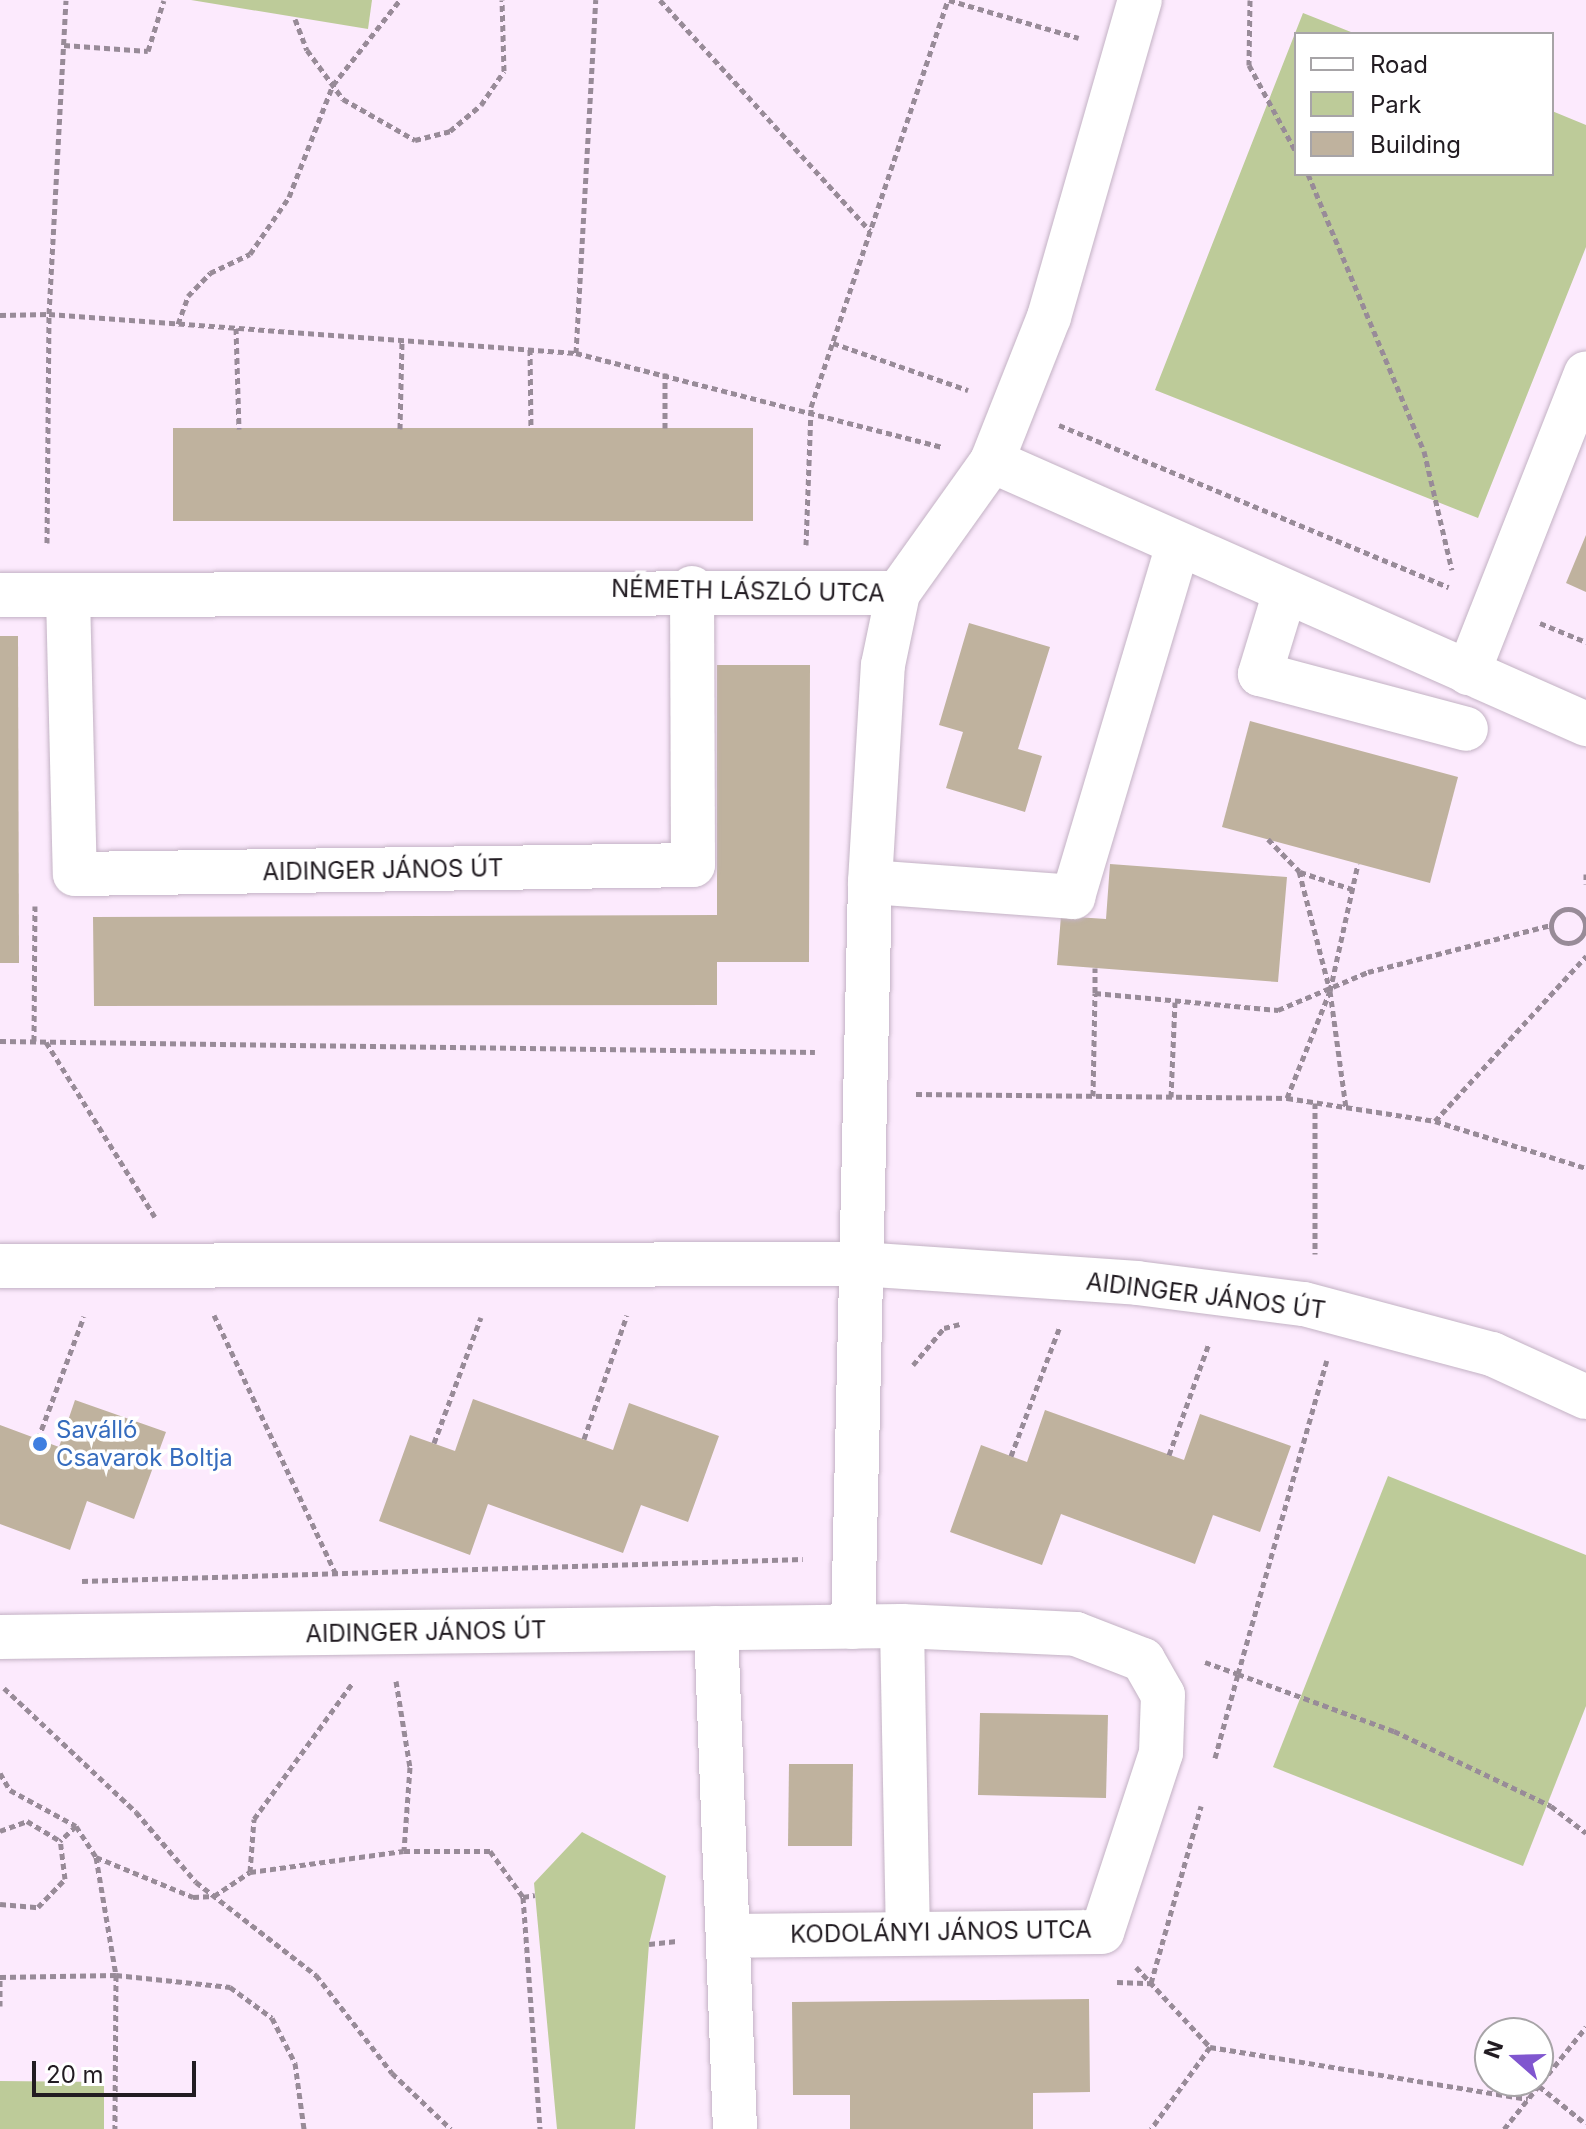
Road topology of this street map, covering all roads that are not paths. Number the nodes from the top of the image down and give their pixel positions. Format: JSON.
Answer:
{"nodes":[{"id":1,"x":1140,"y":0,"type":"edge"},
{"id":2,"x":1586,"y":373,"type":"edge"},
{"id":3,"x":992,"y":461,"type":"junction"},
{"id":4,"x":1178,"y":545,"type":"junction"},
{"id":5,"x":692,"y":588,"type":"junction"},
{"id":6,"x":1285,"y":592,"type":"junction"},
{"id":7,"x":898,"y":593,"type":"junction"},
{"id":8,"x":0,"y":595,"type":"edge"},
{"id":9,"x":68,"y":596,"type":"junction"},
{"id":10,"x":1468,"y":673,"type":"junction"},
{"id":11,"x":1586,"y":724,"type":"edge"},
{"id":12,"x":1466,"y":729,"type":"dead end"},
{"id":13,"x":870,"y":882,"type":"junction"},
{"id":14,"x":860,"y":1264,"type":"junction"},
{"id":15,"x":0,"y":1266,"type":"edge"},
{"id":16,"x":1586,"y":1397,"type":"edge"},
{"id":17,"x":902,"y":1626,"type":"junction"},
{"id":18,"x":853,"y":1627,"type":"junction"},
{"id":19,"x":716,"y":1628,"type":"junction"},
{"id":20,"x":0,"y":1637,"type":"edge"},
{"id":21,"x":1163,"y":1695,"type":"joint"},
{"id":22,"x":908,"y":1932,"type":"junction"},
{"id":23,"x":730,"y":1936,"type":"junction"},
{"id":24,"x":735,"y":2129,"type":"edge"}],
"edges":[{"from":1,"to":3,"type":"street","name":"NÉMETH LÁSZLÓ UTCA"},
{"from":2,"to":10,"type":"street"},
{"from":3,"to":4,"type":"street"},
{"from":3,"to":7,"type":"street","name":"NÉMETH LÁSZLÓ UTCA"},
{"from":4,"to":6,"type":"street"},
{"from":4,"to":13,"type":"street"},
{"from":5,"to":7,"type":"street","name":"NÉMETH LÁSZLÓ UTCA"},
{"from":5,"to":9,"type":"street","name":"NÉMETH LÁSZLÓ UTCA"},
{"from":5,"to":9,"type":"street","name":"AIDINGER JÁNOS ÚT"},
{"from":6,"to":10,"type":"street"},
{"from":6,"to":12,"type":"street"},
{"from":7,"to":13,"type":"street"},
{"from":8,"to":9,"type":"street","name":"NÉMETH LÁSZLÓ UTCA"},
{"from":10,"to":11,"type":"street"},
{"from":13,"to":14,"type":"street"},
{"from":14,"to":15,"type":"street","name":"AIDINGER JÁNOS ÚT"},
{"from":14,"to":16,"type":"street","name":"AIDINGER JÁNOS ÚT"},
{"from":14,"to":18,"type":"street"},
{"from":17,"to":18,"type":"street","name":"AIDINGER JÁNOS ÚT"},
{"from":17,"to":21,"type":"street","name":"AIDINGER JÁNOS ÚT"},
{"from":17,"to":22,"type":"street"},
{"from":18,"to":19,"type":"street","name":"AIDINGER JÁNOS ÚT"},
{"from":19,"to":20,"type":"street","name":"AIDINGER JÁNOS ÚT"},
{"from":19,"to":23,"type":"street"},
{"from":21,"to":22,"type":"street","name":"KODOLÁNYI JÁNOS UTCA"},
{"from":22,"to":23,"type":"street","name":"KODOLÁNYI JÁNOS UTCA"},
{"from":23,"to":24,"type":"street"}]}
